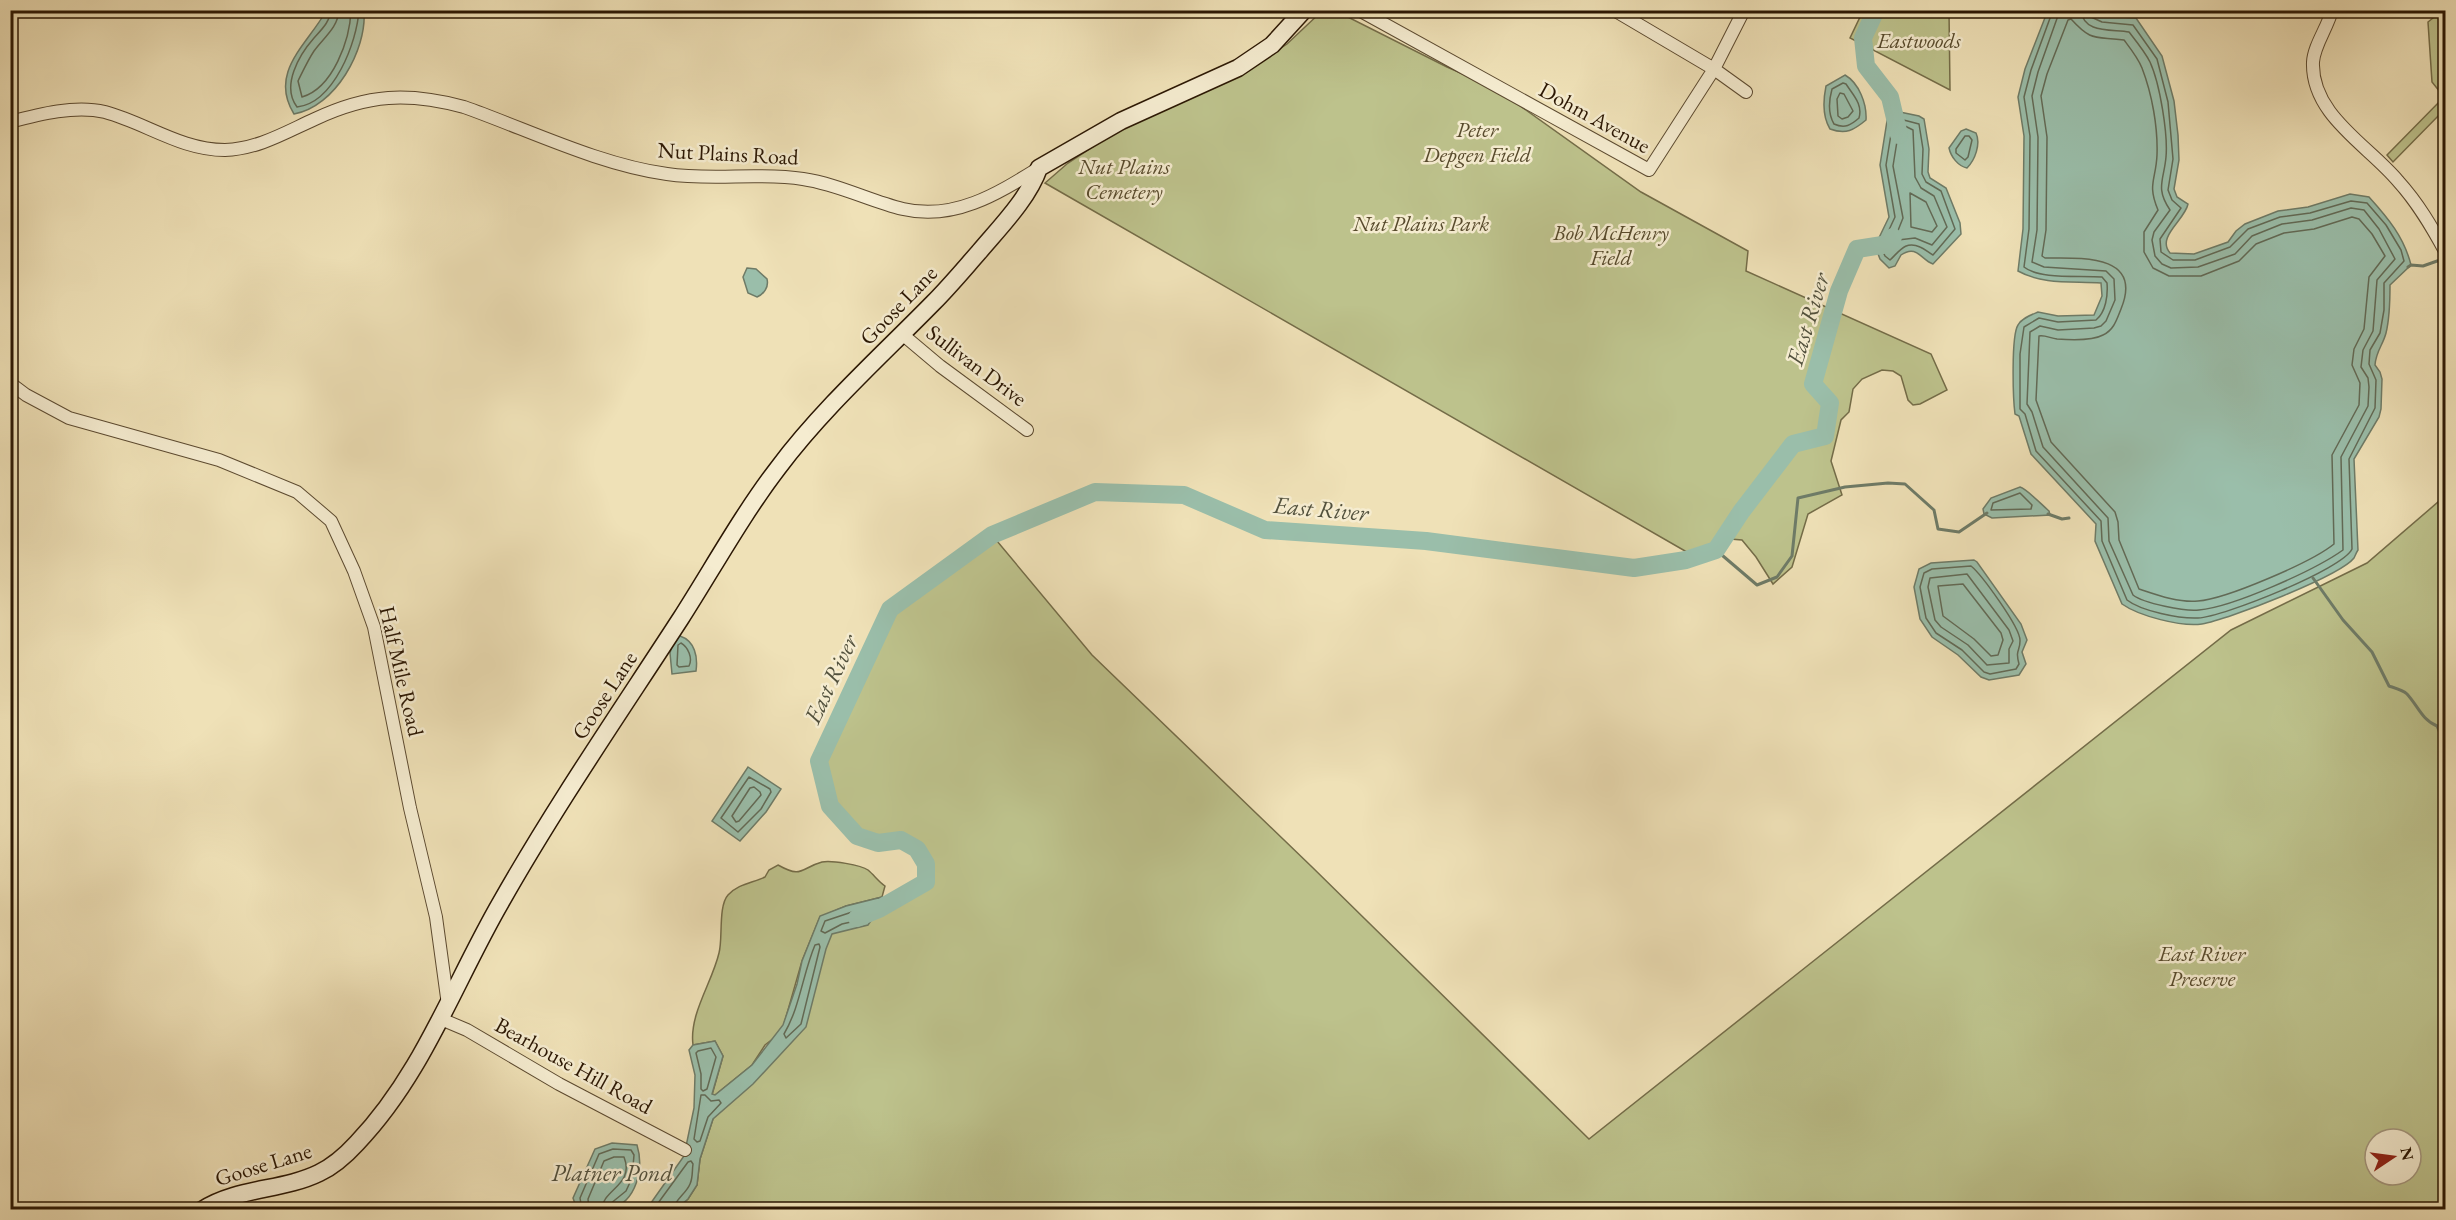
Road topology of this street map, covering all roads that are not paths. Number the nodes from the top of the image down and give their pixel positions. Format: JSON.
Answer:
{"nodes":[{"id":1,"x":1304,"y":10,"type":"edge"},
{"id":2,"x":1359,"y":10,"type":"edge"},
{"id":3,"x":1614,"y":10,"type":"edge"},
{"id":4,"x":1744,"y":10,"type":"edge"},
{"id":5,"x":2332,"y":10,"type":"edge"},
{"id":6,"x":1714,"y":69,"type":"junction"},
{"id":7,"x":1746,"y":92,"type":"dead end"},
{"id":8,"x":10,"y":122,"type":"edge"},
{"id":9,"x":1039,"y":168,"type":"junction"},
{"id":10,"x":2445,"y":253,"type":"edge"},
{"id":11,"x":902,"y":334,"type":"junction"},
{"id":12,"x":10,"y":383,"type":"edge"},
{"id":13,"x":1027,"y":429,"type":"dead end"},
{"id":14,"x":444,"y":1012,"type":"junction"},
{"id":15,"x":685,"y":1150,"type":"dead end"},
{"id":16,"x":202,"y":1209,"type":"edge"}],
"edges":[{"from":1,"to":9,"type":"street","name":"Nut Plains Road"},
{"from":2,"to":6,"type":"street","name":"Dohm Avenue"},
{"from":3,"to":6,"type":"street"},
{"from":4,"to":6,"type":"street","name":"Dohm Avenue"},
{"from":5,"to":10,"type":"street"},
{"from":6,"to":7,"type":"street"},
{"from":8,"to":9,"type":"street","name":"Nut Plains Road"},
{"from":9,"to":11,"type":"street","name":"Goose Lane"},
{"from":11,"to":13,"type":"street","name":"Sullivan Drive"},
{"from":11,"to":14,"type":"street","name":"Goose Lane"},
{"from":12,"to":14,"type":"street","name":"Half Mile Road"},
{"from":14,"to":15,"type":"street","name":"Bearhouse Hill Road"},
{"from":14,"to":16,"type":"street","name":"Goose Lane"}]}
